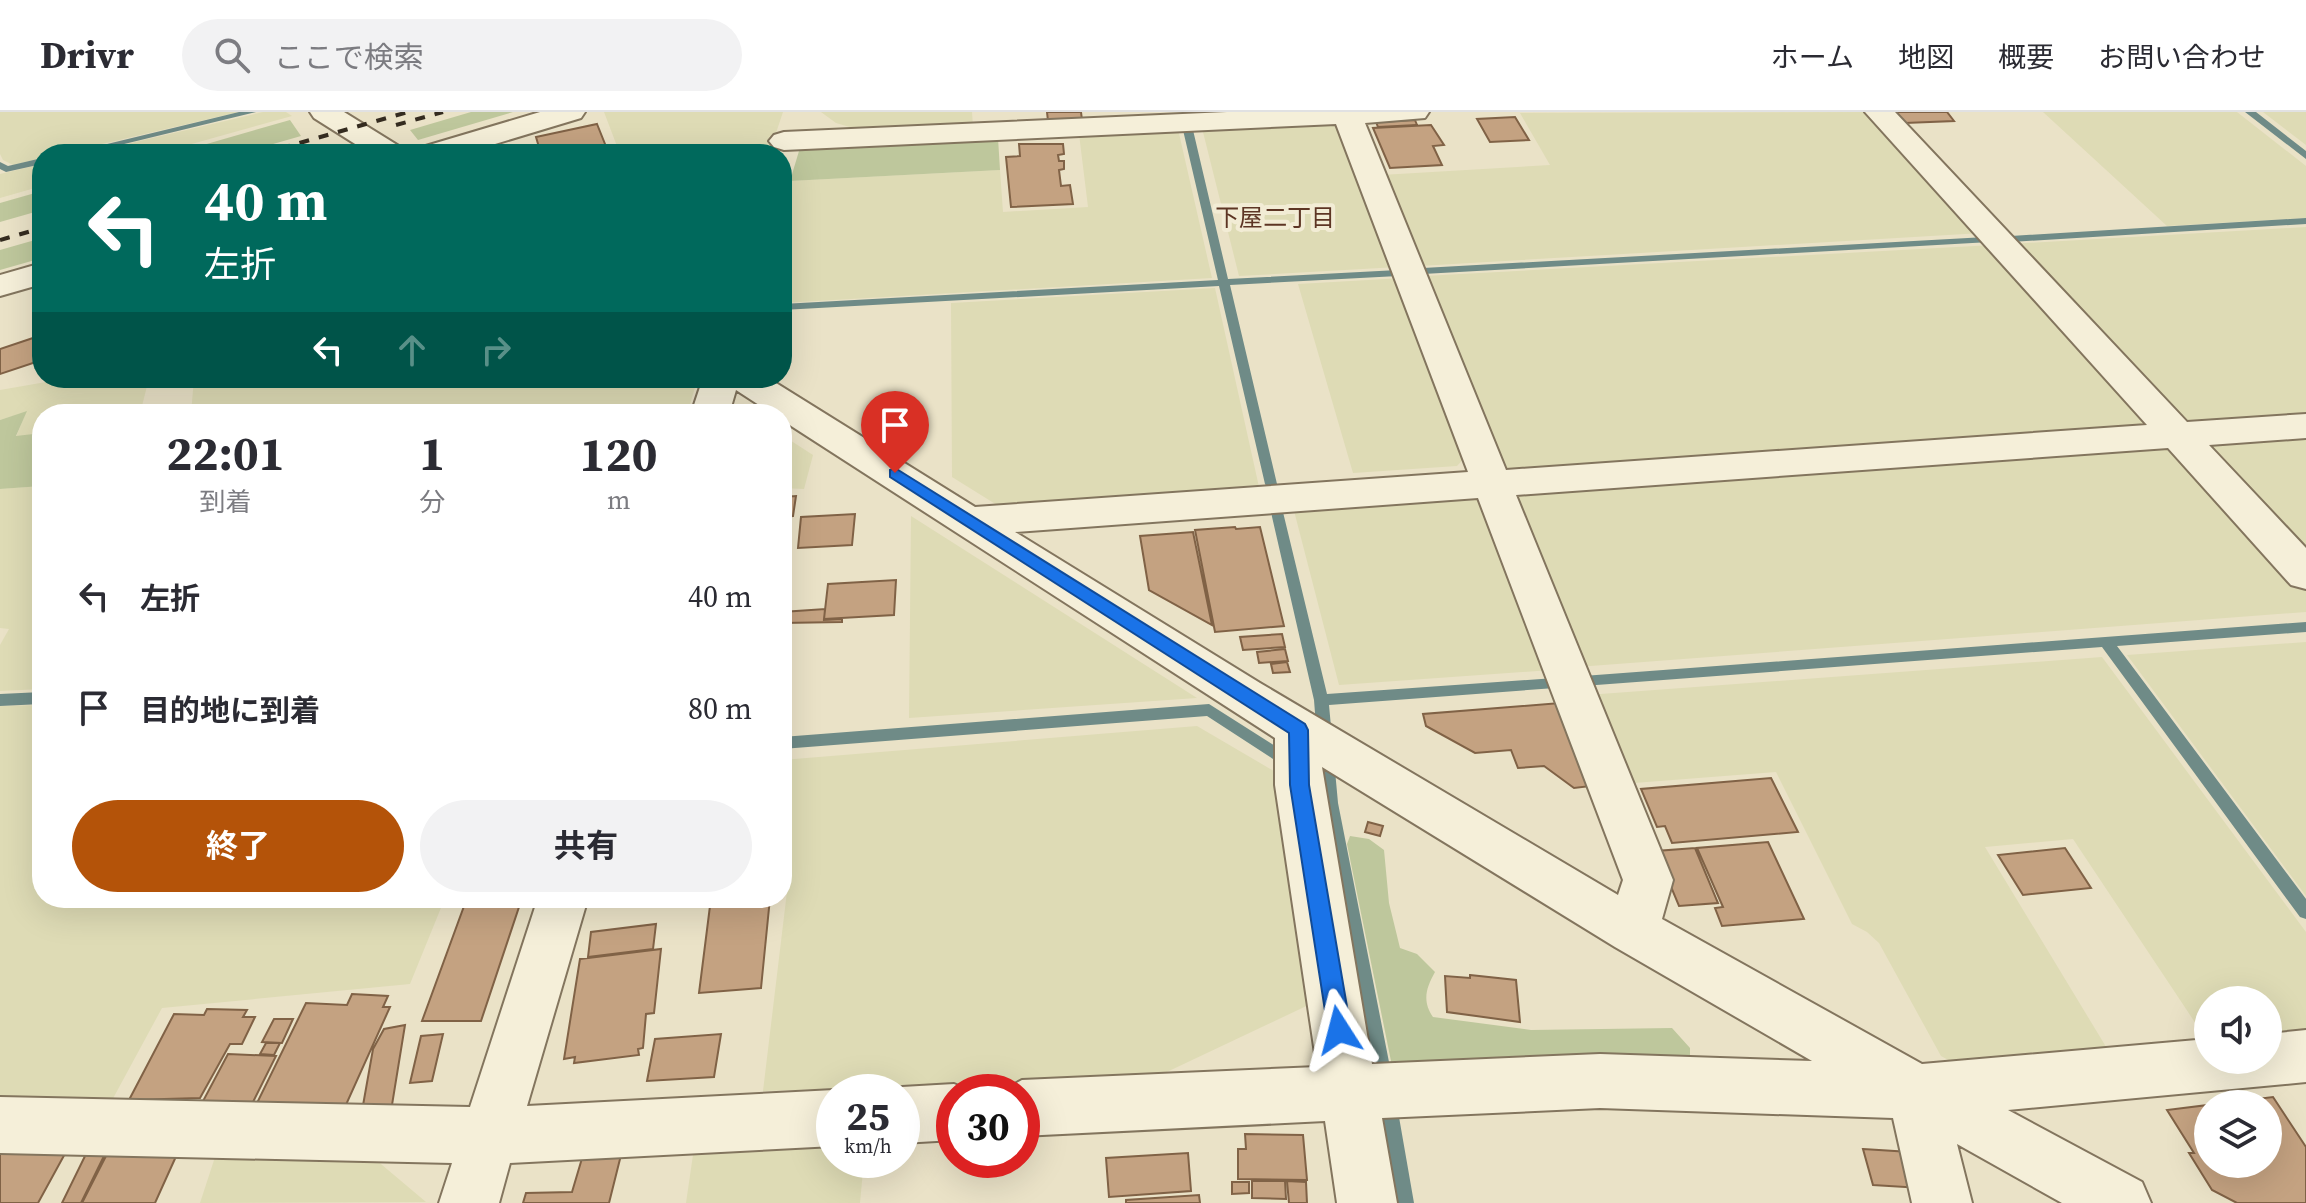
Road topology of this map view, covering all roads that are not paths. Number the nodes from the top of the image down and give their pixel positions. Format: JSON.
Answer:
{"nodes":[{"id":1,"x":324,"y":112,"type":"edge"},
{"id":2,"x":571,"y":112,"type":"edge"},
{"id":3,"x":792,"y":112,"type":"edge"},
{"id":4,"x":1415,"y":112,"type":"edge"},
{"id":5,"x":1879,"y":112,"type":"edge"},
{"id":6,"x":1347,"y":114,"type":"edge"},
{"id":7,"x":375,"y":144,"type":"edge"},
{"id":8,"x":464,"y":144,"type":"edge"},
{"id":9,"x":783,"y":144,"type":"edge"},
{"id":10,"x":792,"y":147,"type":"edge"},
{"id":11,"x":32,"y":276,"type":"edge"},
{"id":12,"x":0,"y":286,"type":"edge"},
{"id":13,"x":758,"y":388,"type":"edge"},
{"id":14,"x":784,"y":404,"type":"edge"},
{"id":15,"x":792,"y":409,"type":"edge"},
{"id":16,"x":2306,"y":426,"type":"edge"},
{"id":17,"x":2177,"y":435,"type":"junction"},
{"id":18,"x":1492,"y":484,"type":"junction"},
{"id":19,"x":972,"y":521,"type":"junction"},
{"id":20,"x":2306,"y":574,"type":"edge"},
{"id":21,"x":1304,"y":734,"type":"junction"},
{"id":22,"x":560,"y":908,"type":"edge"},
{"id":23,"x":1633,"y":931,"type":"junction"},
{"id":24,"x":2306,"y":1056,"type":"edge"},
{"id":25,"x":2282,"y":1058,"type":"edge"},
{"id":26,"x":2194,"y":1067,"type":"edge"},
{"id":27,"x":1349,"y":1091,"type":"junction"},
{"id":28,"x":1915,"y":1092,"type":"junction"},
{"id":29,"x":1040,"y":1107,"type":"edge"},
{"id":30,"x":816,"y":1119,"type":"edge"},
{"id":31,"x":0,"y":1125,"type":"edge"},
{"id":32,"x":491,"y":1136,"type":"junction"},
{"id":33,"x":469,"y":1203,"type":"edge"},
{"id":34,"x":1367,"y":1203,"type":"edge"},
{"id":35,"x":1942,"y":1203,"type":"edge"},
{"id":36,"x":2121,"y":1203,"type":"edge"}],
"edges":[{"from":1,"to":7,"type":"street"},
{"from":2,"to":8,"type":"street"},
{"from":3,"to":9,"type":"street"},
{"from":4,"to":6,"type":"street"},
{"from":5,"to":17,"type":"street"},
{"from":6,"to":10,"type":"street"},
{"from":6,"to":18,"type":"street"},
{"from":11,"to":12,"type":"street"},
{"from":13,"to":14,"type":"street"},
{"from":15,"to":19,"type":"street"},
{"from":16,"to":17,"type":"street"},
{"from":17,"to":18,"type":"street"},
{"from":17,"to":20,"type":"street"},
{"from":18,"to":19,"type":"street"},
{"from":18,"to":23,"type":"street"},
{"from":19,"to":21,"type":"street"},
{"from":21,"to":23,"type":"street"},
{"from":21,"to":27,"type":"street"},
{"from":22,"to":32,"type":"street"},
{"from":23,"to":28,"type":"street"},
{"from":24,"to":25,"type":"street"},
{"from":26,"to":28,"type":"street"},
{"from":27,"to":28,"type":"street"},
{"from":27,"to":29,"type":"street"},
{"from":27,"to":34,"type":"street"},
{"from":28,"to":35,"type":"street"},
{"from":28,"to":36,"type":"street"},
{"from":30,"to":32,"type":"street"},
{"from":31,"to":32,"type":"street"},
{"from":32,"to":33,"type":"street"}]}
